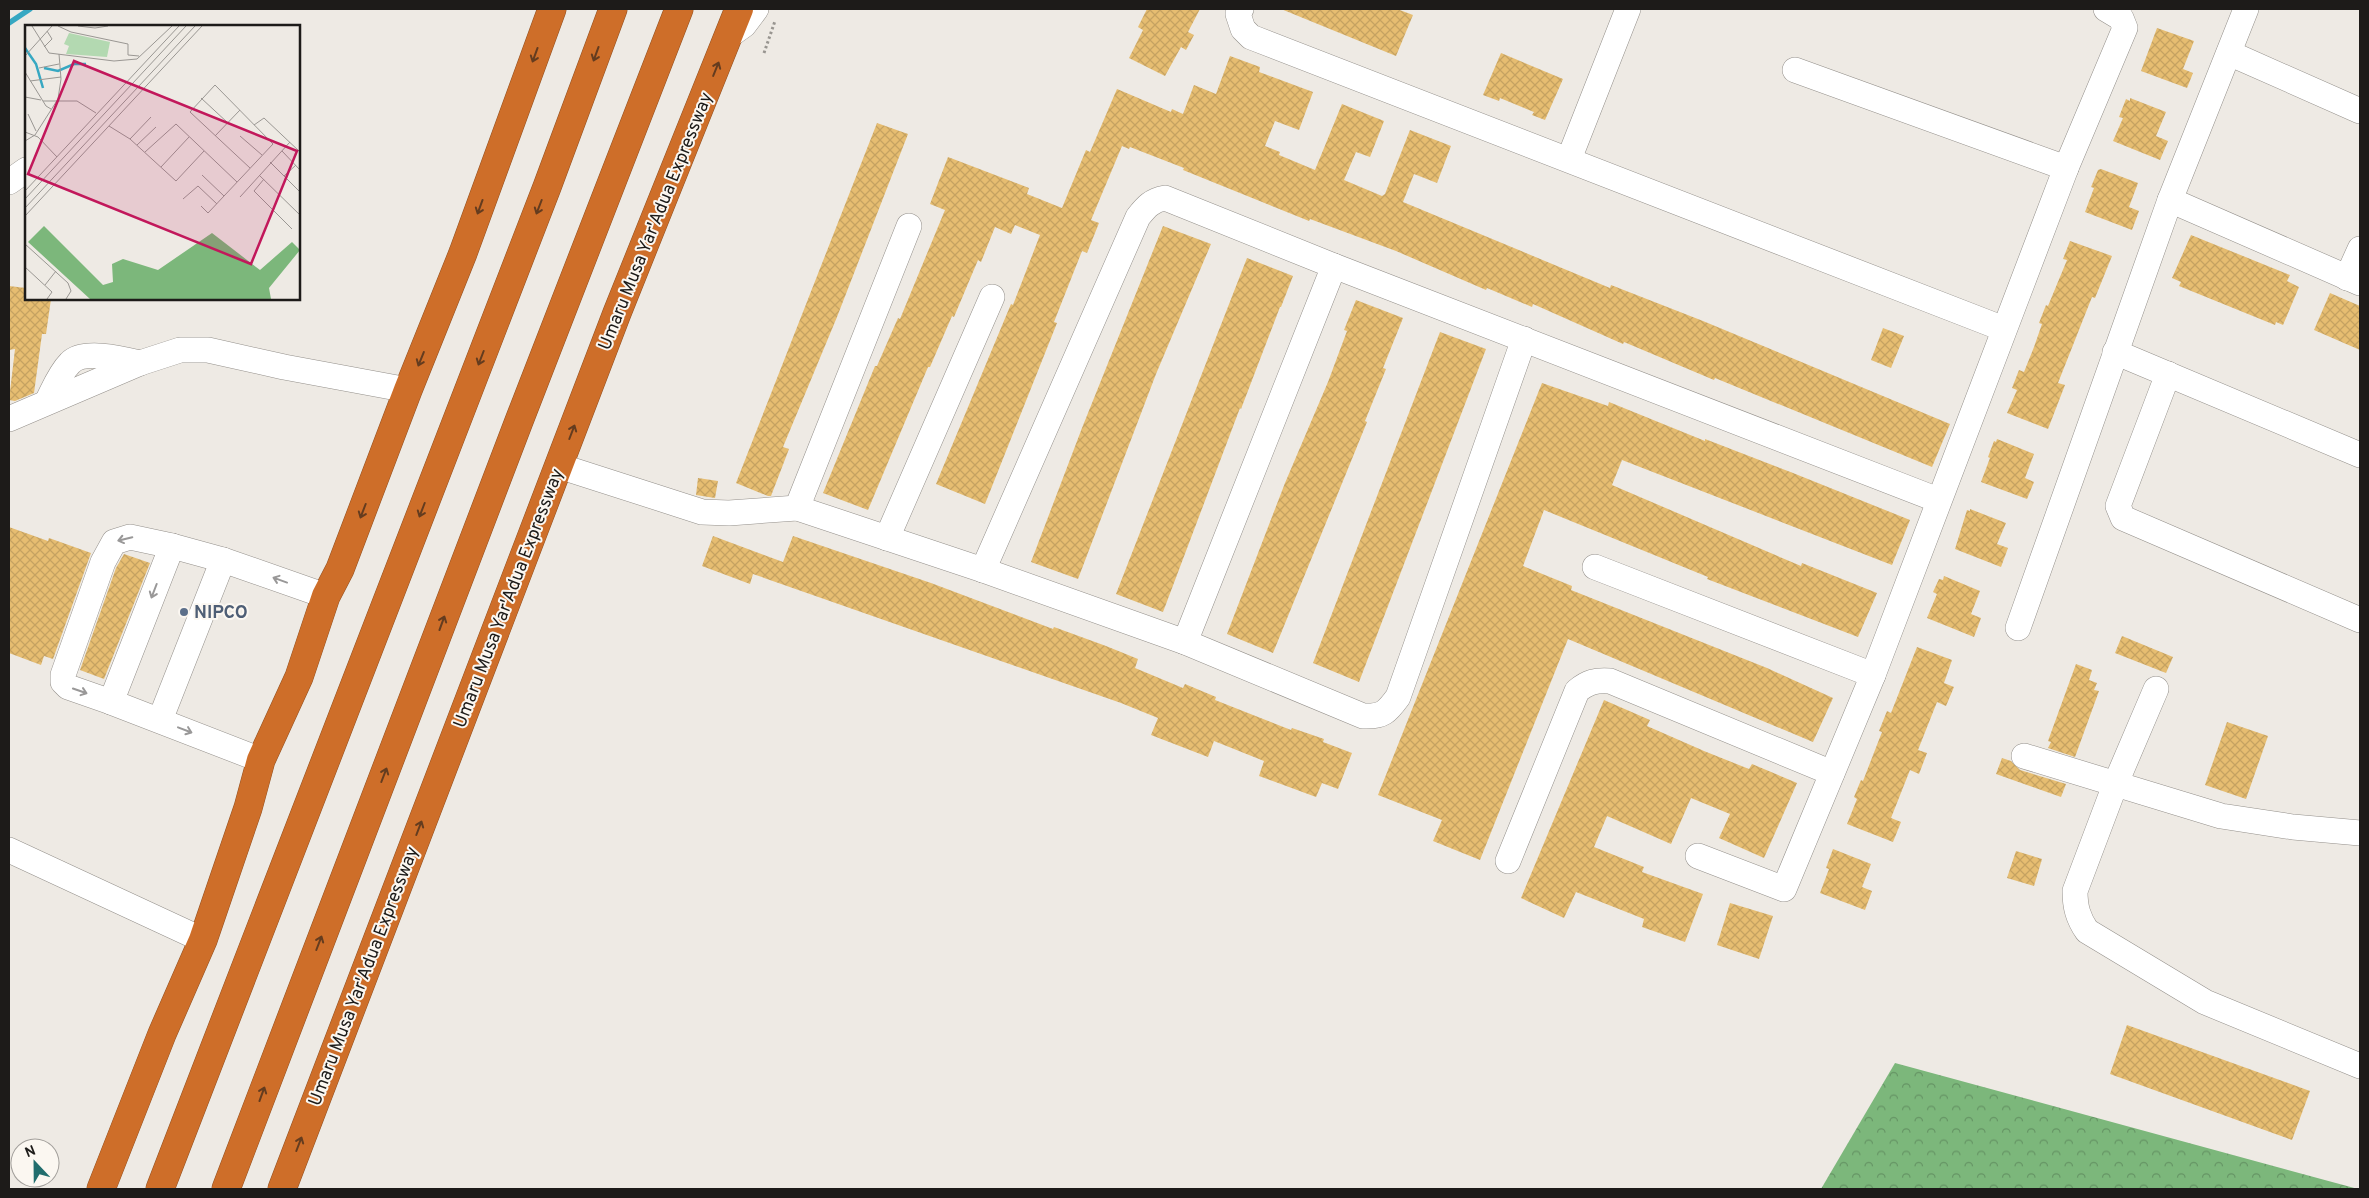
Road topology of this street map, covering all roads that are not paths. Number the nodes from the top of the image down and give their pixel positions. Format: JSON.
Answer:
{"nodes":[{"id":1,"x":552,"y":9,"type":"edge"},
{"id":2,"x":613,"y":9,"type":"edge"},
{"id":3,"x":679,"y":9,"type":"edge"},
{"id":4,"x":739,"y":9,"type":"edge"},
{"id":5,"x":1241,"y":9,"type":"edge"},
{"id":6,"x":1628,"y":9,"type":"edge"},
{"id":7,"x":2106,"y":9,"type":"edge"},
{"id":8,"x":2246,"y":9,"type":"edge"},
{"id":9,"x":766,"y":13,"type":"edge"},
{"id":10,"x":730,"y":35,"type":"junction"},
{"id":11,"x":2229,"y":53,"type":"junction"},
{"id":12,"x":1795,"y":70,"type":"dead end"},
{"id":13,"x":2360,"y":110,"type":"edge"},
{"id":14,"x":1569,"y":159,"type":"junction"},
{"id":15,"x":2066,"y":168,"type":"junction"},
{"id":16,"x":25,"y":171,"type":"edge"},
{"id":17,"x":9,"y":182,"type":"edge"},
{"id":18,"x":2170,"y":200,"type":"junction"},
{"id":19,"x":909,"y":226,"type":"dead end"},
{"id":20,"x":2360,"y":248,"type":"edge"},
{"id":21,"x":1334,"y":266,"type":"junction"},
{"id":22,"x":2354,"y":280,"type":"edge"},
{"id":23,"x":992,"y":297,"type":"dead end"},
{"id":24,"x":2004,"y":329,"type":"junction"},
{"id":25,"x":1524,"y":339,"type":"junction"},
{"id":26,"x":2115,"y":352,"type":"junction"},
{"id":27,"x":2168,"y":374,"type":"junction"},
{"id":28,"x":408,"y":390,"type":"junction"},
{"id":29,"x":9,"y":419,"type":"edge"},
{"id":30,"x":2360,"y":456,"type":"edge"},
{"id":31,"x":560,"y":466,"type":"junction"},
{"id":32,"x":1938,"y":500,"type":"junction"},
{"id":33,"x":797,"y":508,"type":"junction"},
{"id":34,"x":888,"y":538,"type":"junction"},
{"id":35,"x":172,"y":546,"type":"junction"},
{"id":36,"x":223,"y":560,"type":"junction"},
{"id":37,"x":1595,"y":567,"type":"dead end"},
{"id":38,"x":983,"y":570,"type":"junction"},
{"id":39,"x":326,"y":596,"type":"junction"},
{"id":40,"x":2360,"y":620,"type":"edge"},
{"id":41,"x":2018,"y":628,"type":"dead end"},
{"id":42,"x":1185,"y":642,"type":"junction"},
{"id":43,"x":1872,"y":675,"type":"junction"},
{"id":44,"x":2156,"y":689,"type":"dead end"},
{"id":45,"x":111,"y":702,"type":"junction"},
{"id":46,"x":160,"y":720,"type":"junction"},
{"id":47,"x":2024,"y":756,"type":"dead end"},
{"id":48,"x":262,"y":760,"type":"junction"},
{"id":49,"x":1832,"y":773,"type":"junction"},
{"id":50,"x":2115,"y":785,"type":"junction"},
{"id":51,"x":2360,"y":833,"type":"edge"},
{"id":52,"x":9,"y":850,"type":"edge"},
{"id":53,"x":1698,"y":856,"type":"dead end"},
{"id":54,"x":1508,"y":861,"type":"dead end"},
{"id":55,"x":203,"y":940,"type":"junction"},
{"id":56,"x":2360,"y":1066,"type":"edge"},
{"id":57,"x":101,"y":1189,"type":"edge"},
{"id":58,"x":160,"y":1189,"type":"edge"},
{"id":59,"x":226,"y":1189,"type":"edge"},
{"id":60,"x":282,"y":1189,"type":"edge"}],
"edges":[{"from":1,"to":28,"type":"highway","one_way":true},
{"from":2,"to":58,"type":"highway","one_way":true},
{"from":59,"to":3,"type":"highway","one_way":true},
{"from":4,"to":10,"type":"highway","name":"Umaru Musa Yar'Adua Expressway"},
{"from":5,"to":14,"type":"street"},
{"from":6,"to":14,"type":"street"},
{"from":7,"to":15,"type":"street"},
{"from":8,"to":11,"type":"street"},
{"from":9,"to":10,"type":"street"},
{"from":31,"to":10,"type":"highway","name":"Umaru Musa Yar'Adua Expressway","one_way":true},
{"from":11,"to":13,"type":"street"},
{"from":11,"to":18,"type":"street"},
{"from":12,"to":15,"type":"street"},
{"from":14,"to":24,"type":"street"},
{"from":15,"to":24,"type":"street"},
{"from":16,"to":17,"type":"street"},
{"from":18,"to":22,"type":"street"},
{"from":18,"to":26,"type":"street"},
{"from":19,"to":33,"type":"street"},
{"from":20,"to":22,"type":"street"},
{"from":21,"to":25,"type":"street"},
{"from":21,"to":38,"type":"street"},
{"from":21,"to":42,"type":"street"},
{"from":23,"to":34,"type":"street"},
{"from":24,"to":32,"type":"street"},
{"from":25,"to":32,"type":"street"},
{"from":25,"to":42,"type":"street"},
{"from":26,"to":27,"type":"street"},
{"from":26,"to":41,"type":"street"},
{"from":27,"to":30,"type":"street"},
{"from":27,"to":40,"type":"street"},
{"from":28,"to":29,"type":"street"},
{"from":28,"to":39,"type":"highway","one_way":true},
{"from":31,"to":33,"type":"street"},
{"from":60,"to":31,"type":"highway","name":"Umaru Musa Yar'Adua Expressway","one_way":true},
{"from":32,"to":43,"type":"street"},
{"from":33,"to":34,"type":"street"},
{"from":34,"to":38,"type":"street"},
{"from":35,"to":36,"type":"street"},
{"from":35,"to":45,"type":"street","one_way":true},
{"from":35,"to":45,"type":"street","one_way":true},
{"from":39,"to":36,"type":"street","one_way":true},
{"from":36,"to":46,"type":"street"},
{"from":37,"to":43,"type":"street"},
{"from":38,"to":42,"type":"street"},
{"from":39,"to":48,"type":"highway"},
{"from":43,"to":49,"type":"street"},
{"from":44,"to":50,"type":"street"},
{"from":45,"to":46,"type":"street"},
{"from":46,"to":48,"type":"street","one_way":true},
{"from":47,"to":50,"type":"street"},
{"from":48,"to":55,"type":"highway"},
{"from":49,"to":53,"type":"street"},
{"from":49,"to":54,"type":"street"},
{"from":50,"to":51,"type":"street"},
{"from":50,"to":56,"type":"street"},
{"from":52,"to":55,"type":"street"},
{"from":55,"to":57,"type":"highway"}]}
